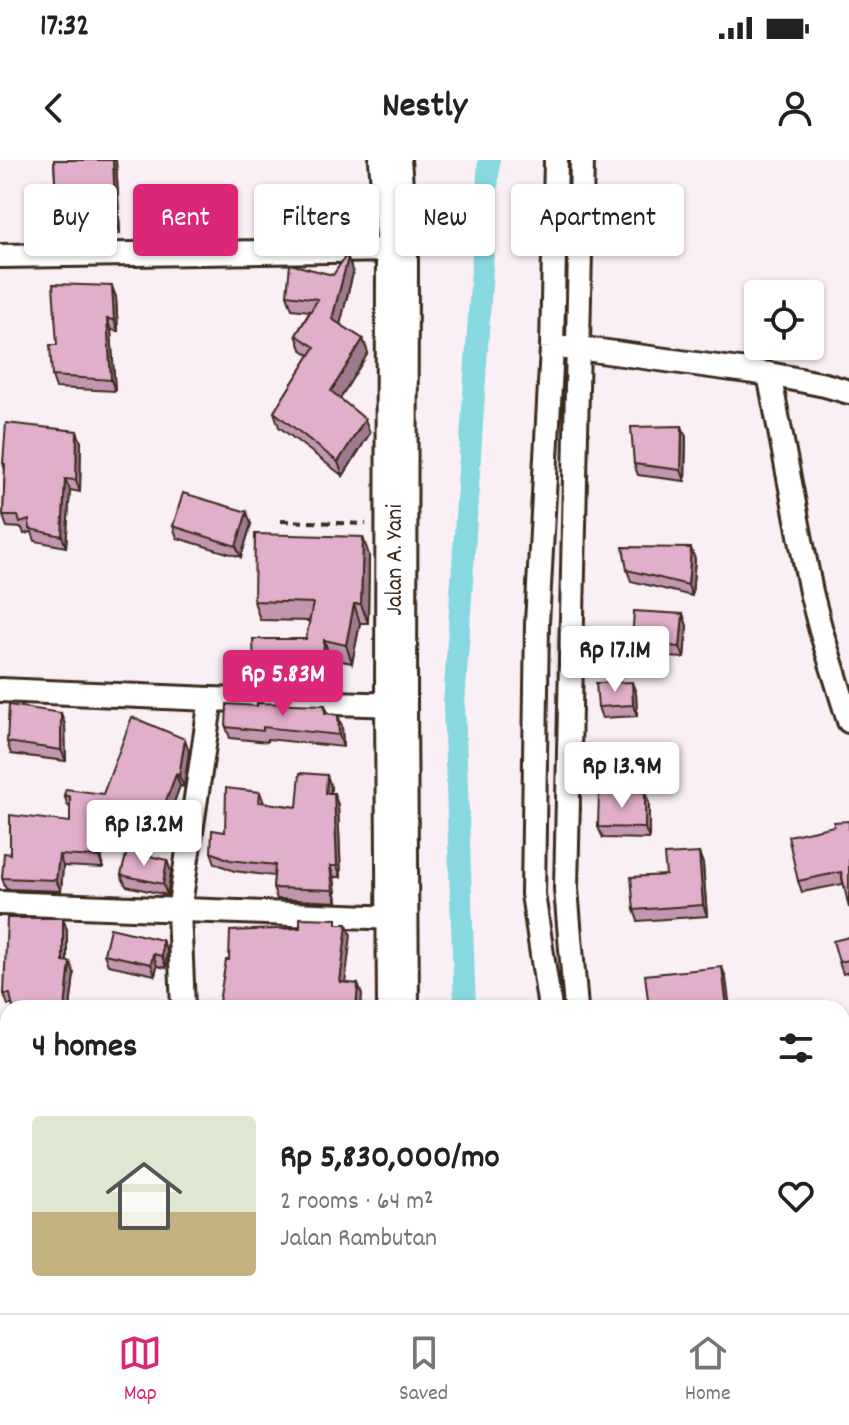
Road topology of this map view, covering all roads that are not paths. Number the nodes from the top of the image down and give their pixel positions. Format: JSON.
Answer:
{"nodes":[{"id":1,"x":390,"y":160,"type":"edge"},
{"id":2,"x":556,"y":160,"type":"edge"},
{"id":3,"x":582,"y":160,"type":"edge"},
{"id":4,"x":395,"y":224,"type":"edge"},
{"id":5,"x":395,"y":250,"type":"edge"},
{"id":6,"x":0,"y":256,"type":"edge"},
{"id":7,"x":397,"y":256,"type":"edge"},
{"id":8,"x":552,"y":348,"type":"junction"},
{"id":9,"x":578,"y":348,"type":"junction"},
{"id":10,"x":769,"y":374,"type":"junction"},
{"id":11,"x":849,"y":392,"type":"edge"},
{"id":12,"x":0,"y":690,"type":"edge"},
{"id":13,"x":211,"y":699,"type":"junction"},
{"id":14,"x":396,"y":705,"type":"junction"},
{"id":15,"x":849,"y":721,"type":"edge"},
{"id":16,"x":0,"y":903,"type":"edge"},
{"id":17,"x":179,"y":911,"type":"junction"},
{"id":18,"x":397,"y":918,"type":"junction"},
{"id":19,"x":183,"y":1000,"type":"edge"},
{"id":20,"x":398,"y":1000,"type":"edge"},
{"id":21,"x":549,"y":1000,"type":"edge"},
{"id":22,"x":575,"y":1000,"type":"edge"}],
"edges":[{"from":1,"to":4,"type":"highway","name":"Jalan A. Yani"},
{"from":2,"to":8,"type":"street"},
{"from":3,"to":9,"type":"street"},
{"from":5,"to":6,"type":"street"},
{"from":7,"to":14,"type":"highway","name":"Jalan A. Yani"},
{"from":8,"to":9,"type":"street"},
{"from":8,"to":21,"type":"street"},
{"from":9,"to":10,"type":"street"},
{"from":9,"to":22,"type":"street"},
{"from":10,"to":11,"type":"street"},
{"from":10,"to":15,"type":"street"},
{"from":12,"to":13,"type":"street"},
{"from":13,"to":14,"type":"street"},
{"from":13,"to":17,"type":"street"},
{"from":14,"to":18,"type":"highway","name":"Jalan A. Yani"},
{"from":16,"to":17,"type":"street"},
{"from":17,"to":18,"type":"street"},
{"from":17,"to":19,"type":"street"},
{"from":18,"to":20,"type":"highway","name":"Jalan A. Yani"}]}
